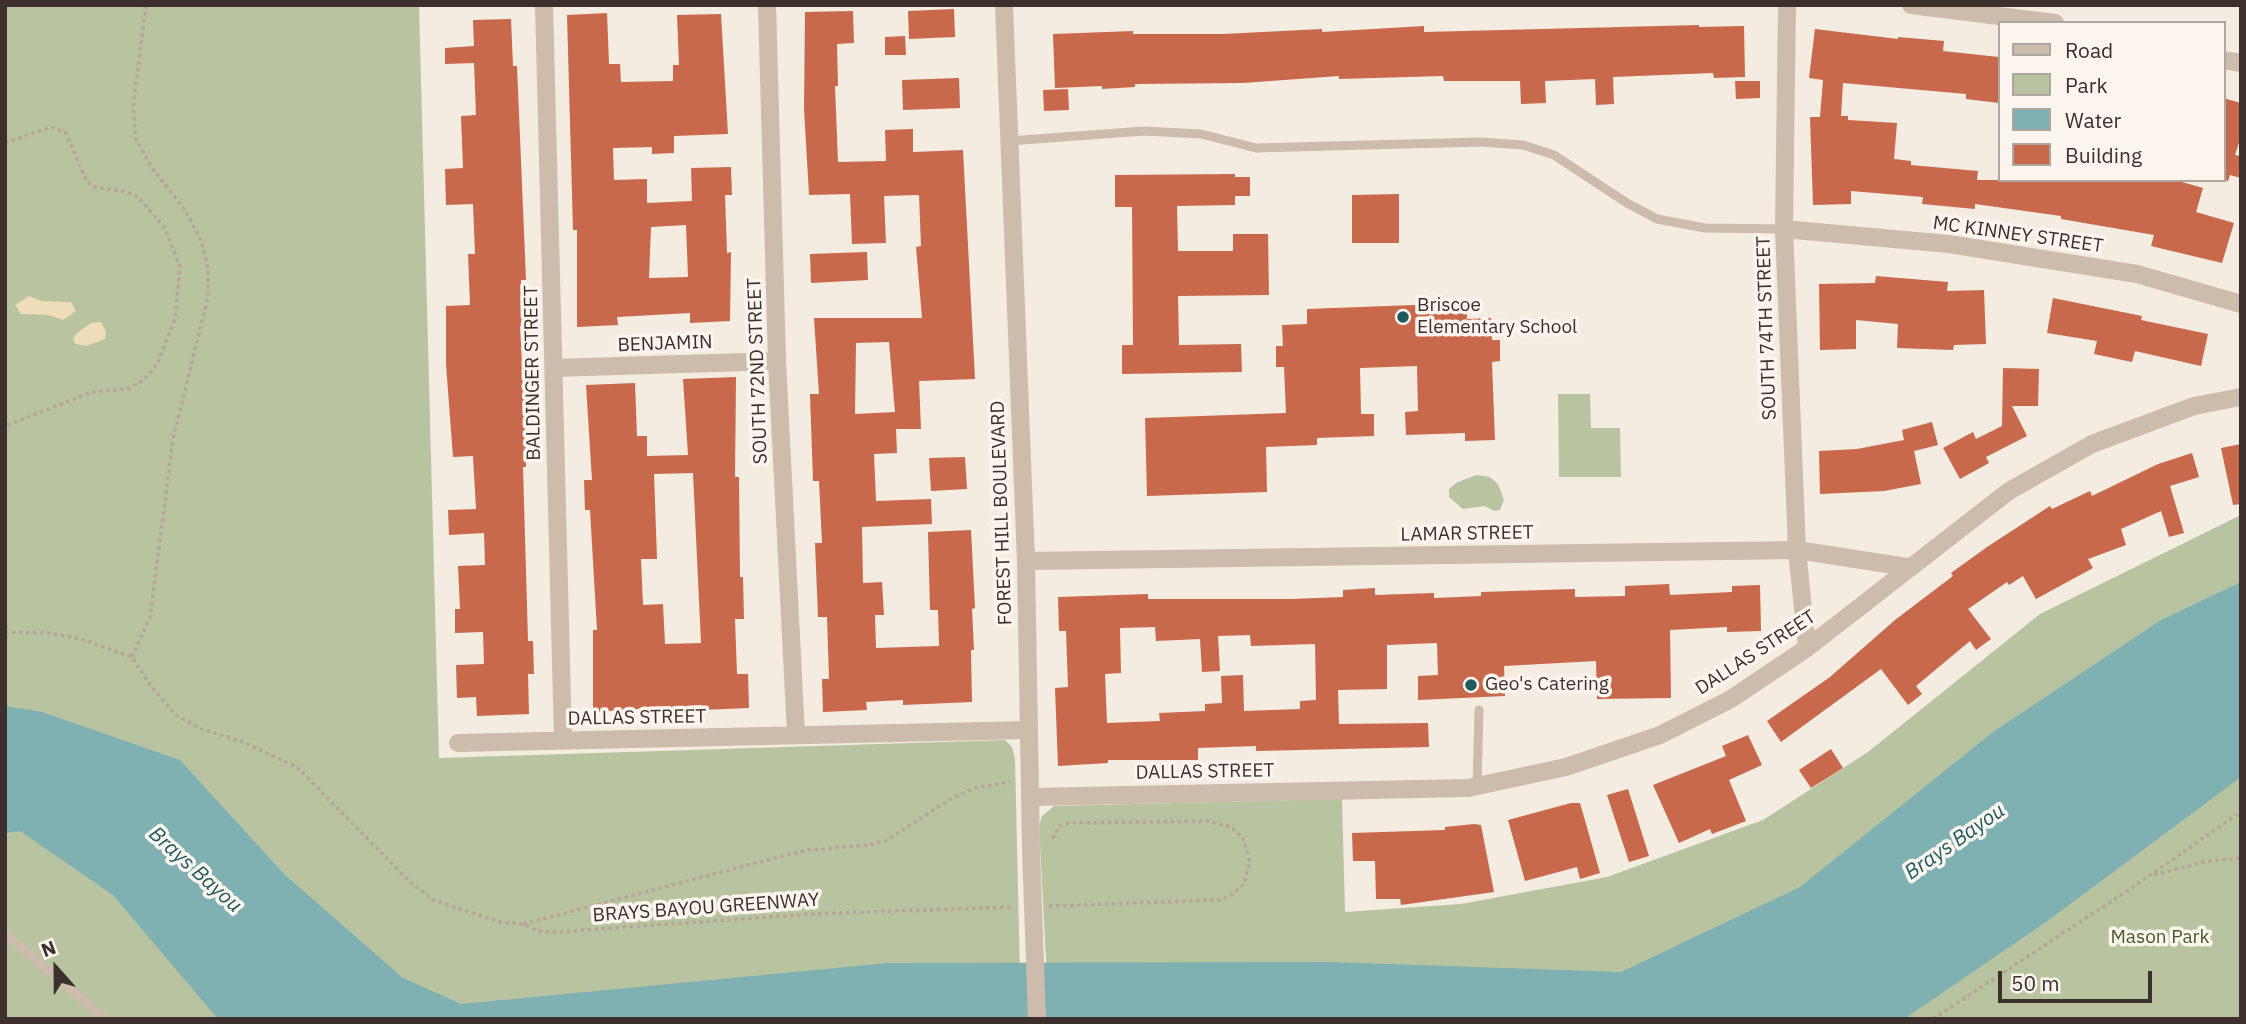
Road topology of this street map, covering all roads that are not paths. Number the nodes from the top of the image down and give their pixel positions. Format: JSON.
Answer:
{"nodes":[{"id":1,"x":544,"y":5,"type":"edge"},
{"id":2,"x":767,"y":5,"type":"edge"},
{"id":3,"x":1004,"y":5,"type":"edge"},
{"id":4,"x":1787,"y":5,"type":"edge"},
{"id":5,"x":1911,"y":5,"type":"edge"},
{"id":6,"x":2039,"y":21,"type":"edge"},
{"id":7,"x":1009,"y":141,"type":"junction"},
{"id":8,"x":1784,"y":229,"type":"junction"},
{"id":9,"x":2241,"y":304,"type":"edge"},
{"id":10,"x":777,"y":361,"type":"junction"},
{"id":11,"x":554,"y":368,"type":"junction"},
{"id":12,"x":2241,"y":397,"type":"edge"},
{"id":13,"x":1797,"y":550,"type":"junction"},
{"id":14,"x":1026,"y":561,"type":"junction"},
{"id":15,"x":1907,"y":567,"type":"junction"},
{"id":16,"x":1807,"y":648,"type":"junction"},
{"id":17,"x":1479,"y":710,"type":"dead end"},
{"id":18,"x":1027,"y":730,"type":"junction"},
{"id":19,"x":796,"y":735,"type":"junction"},
{"id":20,"x":563,"y":740,"type":"junction"},
{"id":21,"x":457,"y":743,"type":"dead end"},
{"id":22,"x":1477,"y":786,"type":"junction"},
{"id":23,"x":1030,"y":790,"type":"junction"},
{"id":24,"x":5,"y":933,"type":"edge"},
{"id":25,"x":104,"y":1019,"type":"edge"},
{"id":26,"x":1037,"y":1019,"type":"edge"}],
"edges":[{"from":1,"to":11,"type":"street","name":"BALDINGER STREET"},
{"from":2,"to":10,"type":"street","name":"SOUTH 72ND STREET"},
{"from":3,"to":7,"type":"street","name":"FOREST HILL BOULEVARD"},
{"from":4,"to":8,"type":"street","name":"SOUTH 74TH STREET"},
{"from":5,"to":6,"type":"street"},
{"from":7,"to":8,"type":"lane"},
{"from":7,"to":14,"type":"street","name":"FOREST HILL BOULEVARD"},
{"from":8,"to":9,"type":"street","name":"MC KINNEY STREET"},
{"from":8,"to":13,"type":"street","name":"SOUTH 74TH STREET"},
{"from":10,"to":11,"type":"street","name":"BENJAMIN"},
{"from":10,"to":19,"type":"street","name":"SOUTH 72ND STREET"},
{"from":11,"to":20,"type":"street","name":"BALDINGER STREET"},
{"from":12,"to":15,"type":"street","name":"DALLAS STREET"},
{"from":13,"to":14,"type":"street","name":"LAMAR STREET"},
{"from":13,"to":15,"type":"street","name":"LAMAR STREET"},
{"from":13,"to":16,"type":"street","name":"SOUTH 74TH STREET"},
{"from":14,"to":18,"type":"street","name":"FOREST HILL BOULEVARD"},
{"from":15,"to":16,"type":"street","name":"DALLAS STREET"},
{"from":16,"to":22,"type":"street","name":"DALLAS STREET"},
{"from":17,"to":22,"type":"lane"},
{"from":18,"to":19,"type":"street","name":"DALLAS STREET"},
{"from":18,"to":23,"type":"street","name":"FOREST HILL BOULEVARD"},
{"from":19,"to":20,"type":"street","name":"DALLAS STREET"},
{"from":20,"to":21,"type":"street","name":"DALLAS STREET"},
{"from":22,"to":23,"type":"street","name":"DALLAS STREET"},
{"from":23,"to":26,"type":"street","name":"FOREST HILL BOULEVARD","bridge":true},
{"from":24,"to":25,"type":"lane"}]}
